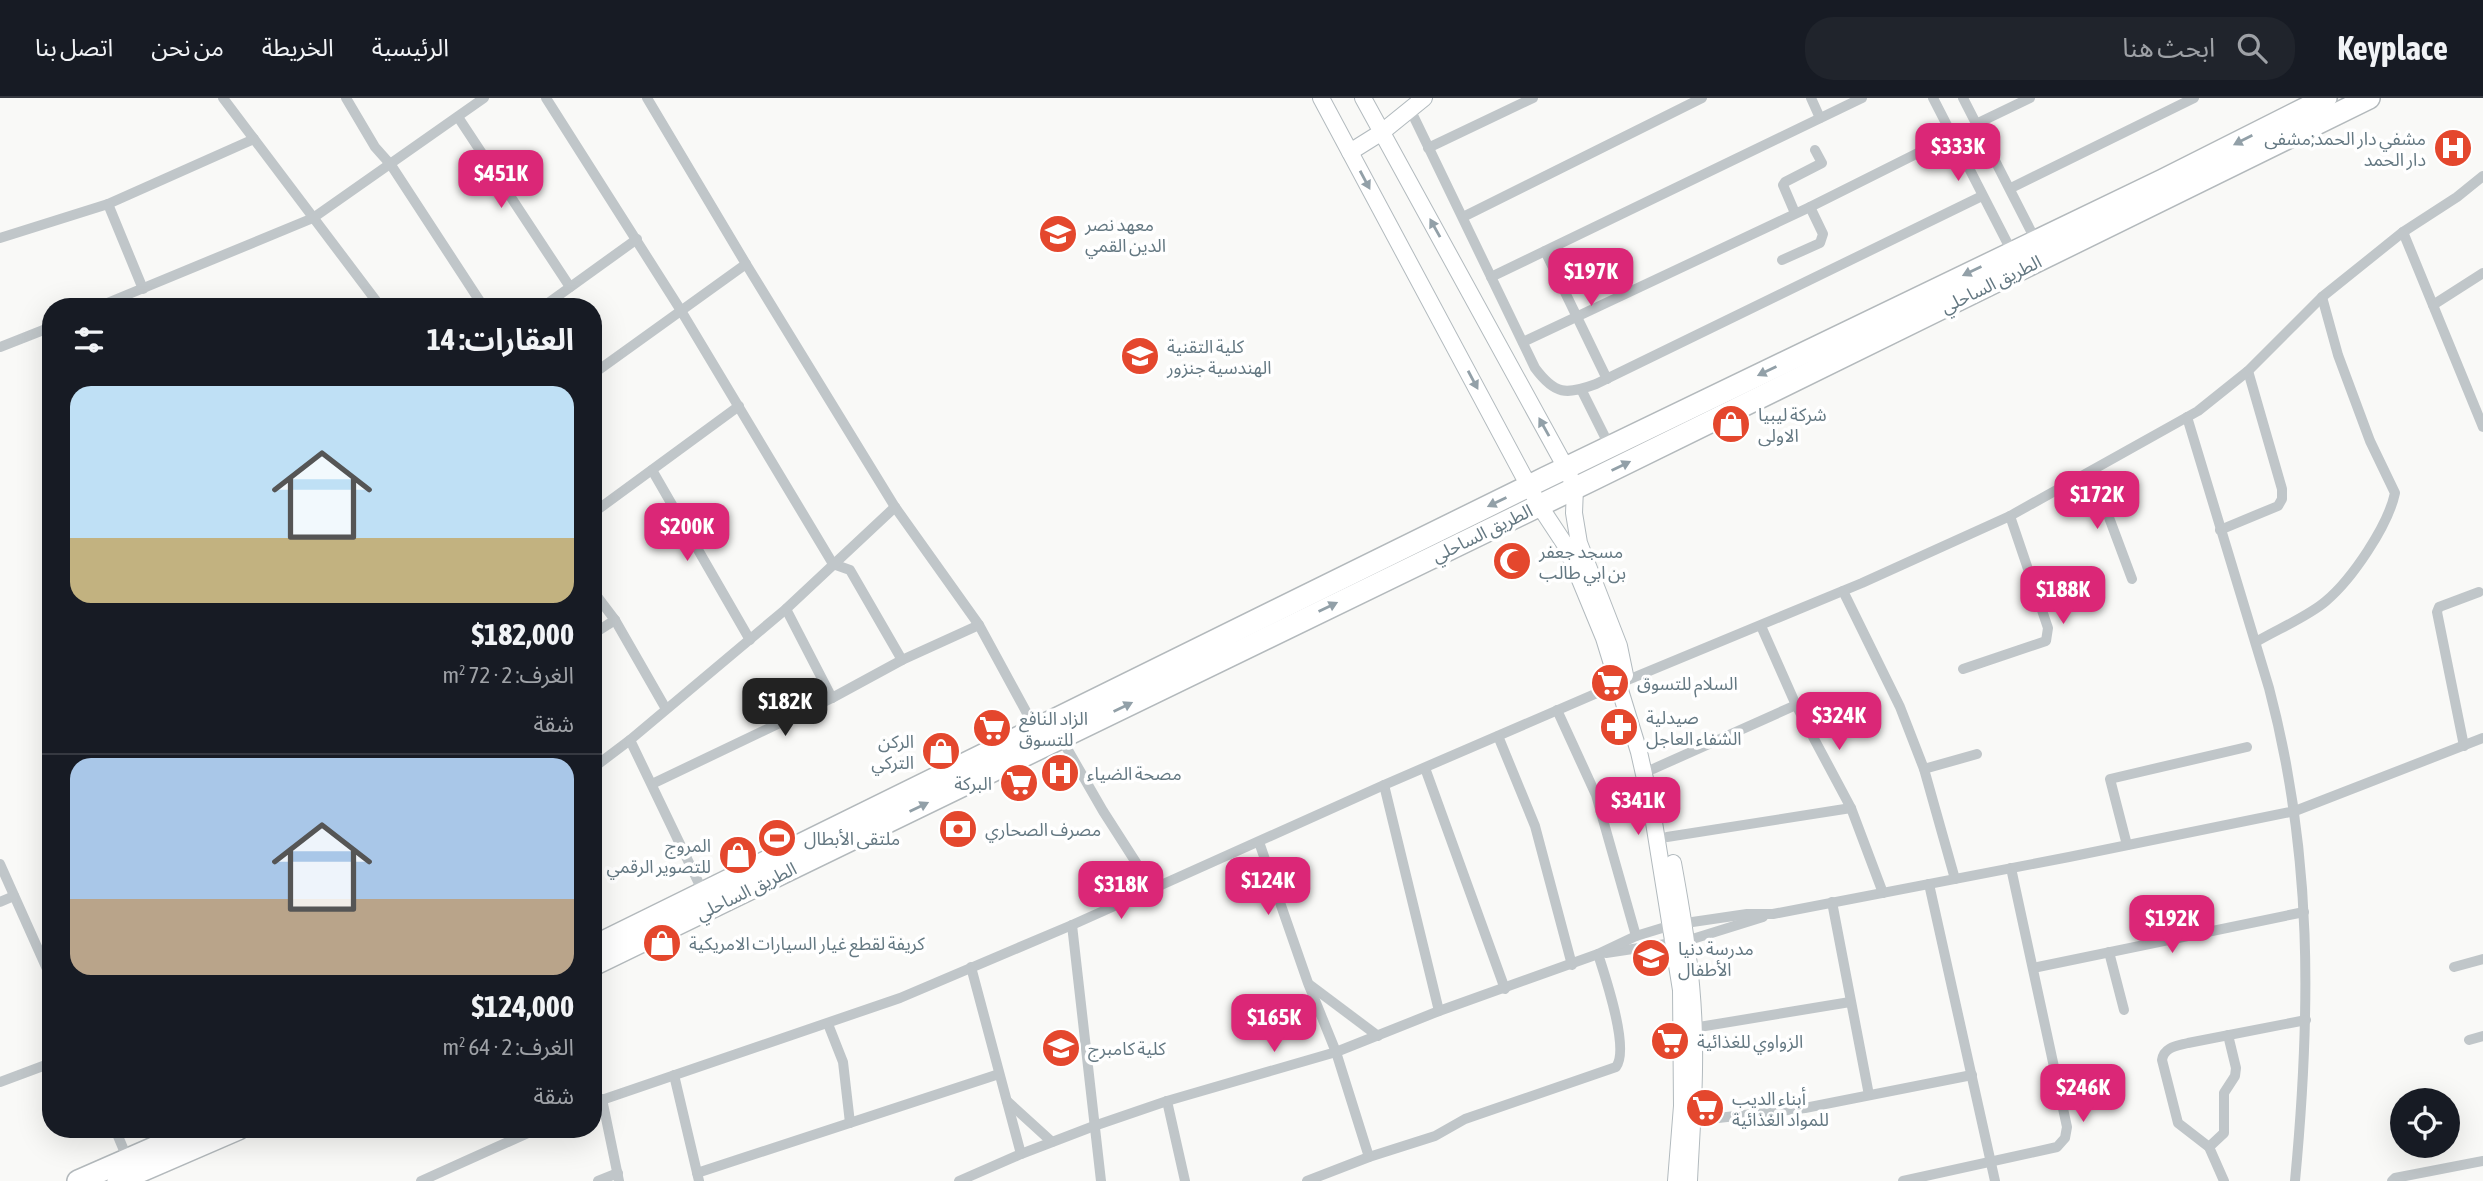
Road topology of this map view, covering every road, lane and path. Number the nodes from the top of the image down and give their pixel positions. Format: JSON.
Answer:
{"nodes":[{"id":1,"x":223,"y":98,"type":"edge"},
{"id":2,"x":346,"y":98,"type":"edge"},
{"id":3,"x":484,"y":98,"type":"edge"},
{"id":4,"x":546,"y":98,"type":"edge"},
{"id":5,"x":647,"y":98,"type":"edge"},
{"id":6,"x":1321,"y":98,"type":"edge"},
{"id":7,"x":1363,"y":98,"type":"edge"},
{"id":8,"x":1424,"y":98,"type":"edge"},
{"id":9,"x":1533,"y":98,"type":"edge"},
{"id":10,"x":1702,"y":98,"type":"edge"},
{"id":11,"x":1811,"y":98,"type":"edge"},
{"id":12,"x":1861,"y":98,"type":"edge"},
{"id":13,"x":1933,"y":98,"type":"edge"},
{"id":14,"x":1963,"y":98,"type":"edge"},
{"id":15,"x":2194,"y":98,"type":"edge"},
{"id":16,"x":2326,"y":98,"type":"edge"},
{"id":17,"x":2370,"y":98,"type":"edge"},
{"id":18,"x":2027,"y":99,"type":"edge"},
{"id":19,"x":1845,"y":102,"type":"edge"},
{"id":20,"x":467,"y":103,"type":"edge"},
{"id":21,"x":1410,"y":109,"type":"junction"},
{"id":22,"x":458,"y":117,"type":"junction"},
{"id":23,"x":1820,"y":118,"type":"junction"},
{"id":24,"x":1976,"y":124,"type":"junction"},
{"id":25,"x":1382,"y":132,"type":"junction"},
{"id":26,"x":1952,"y":136,"type":"junction"},
{"id":27,"x":254,"y":139,"type":"junction"},
{"id":28,"x":1427,"y":148,"type":"junction"},
{"id":29,"x":1815,"y":150,"type":"dead end"},
{"id":30,"x":1350,"y":152,"type":"junction"},
{"id":31,"x":391,"y":165,"type":"junction"},
{"id":32,"x":2483,"y":176,"type":"edge"},
{"id":33,"x":2011,"y":188,"type":"junction"},
{"id":34,"x":1982,"y":196,"type":"junction"},
{"id":35,"x":108,"y":204,"type":"junction"},
{"id":36,"x":1810,"y":207,"type":"junction"},
{"id":37,"x":1796,"y":213,"type":"junction"},
{"id":38,"x":1463,"y":217,"type":"junction"},
{"id":39,"x":313,"y":218,"type":"junction"},
{"id":40,"x":2403,"y":232,"type":"junction"},
{"id":41,"x":0,"y":239,"type":"edge"},
{"id":42,"x":636,"y":239,"type":"junction"},
{"id":43,"x":2036,"y":241,"type":"junction"},
{"id":44,"x":1545,"y":251,"type":"junction"},
{"id":45,"x":2012,"y":252,"type":"junction"},
{"id":46,"x":1782,"y":260,"type":"dead end"},
{"id":47,"x":746,"y":264,"type":"junction"},
{"id":48,"x":2483,"y":273,"type":"edge"},
{"id":49,"x":1491,"y":278,"type":"junction"},
{"id":50,"x":570,"y":287,"type":"junction"},
{"id":51,"x":143,"y":289,"type":"junction"},
{"id":52,"x":2322,"y":297,"type":"junction"},
{"id":53,"x":120,"y":298,"type":"edge"},
{"id":54,"x":374,"y":298,"type":"edge"},
{"id":55,"x":479,"y":298,"type":"edge"},
{"id":56,"x":555,"y":298,"type":"edge"},
{"id":57,"x":2432,"y":305,"type":"junction"},
{"id":58,"x":680,"y":309,"type":"junction"},
{"id":59,"x":1577,"y":316,"type":"junction"},
{"id":60,"x":42,"y":331,"type":"edge"},
{"id":61,"x":1523,"y":342,"type":"junction"},
{"id":62,"x":0,"y":348,"type":"edge"},
{"id":63,"x":602,"y":367,"type":"edge"},
{"id":64,"x":2248,"y":371,"type":"junction"},
{"id":65,"x":1607,"y":379,"type":"junction"},
{"id":66,"x":1581,"y":389,"type":"junction"},
{"id":67,"x":739,"y":406,"type":"junction"},
{"id":68,"x":2187,"y":417,"type":"junction"},
{"id":69,"x":2483,"y":427,"type":"edge"},
{"id":70,"x":1610,"y":447,"type":"junction"},
{"id":71,"x":1566,"y":468,"type":"junction"},
{"id":72,"x":652,"y":470,"type":"junction"},
{"id":73,"x":2092,"y":472,"type":"junction"},
{"id":74,"x":1575,"y":488,"type":"junction"},
{"id":75,"x":1534,"y":496,"type":"junction"},
{"id":76,"x":602,"y":506,"type":"edge"},
{"id":77,"x":895,"y":507,"type":"junction"},
{"id":78,"x":2010,"y":516,"type":"junction"},
{"id":79,"x":2220,"y":530,"type":"junction"},
{"id":80,"x":833,"y":564,"type":"junction"},
{"id":81,"x":2132,"y":579,"type":"dead end"},
{"id":82,"x":1843,"y":591,"type":"junction"},
{"id":83,"x":2479,"y":592,"type":"dead end"},
{"id":84,"x":602,"y":603,"type":"edge"},
{"id":85,"x":786,"y":609,"type":"junction"},
{"id":86,"x":615,"y":620,"type":"junction"},
{"id":87,"x":979,"y":625,"type":"junction"},
{"id":88,"x":1761,"y":626,"type":"junction"},
{"id":89,"x":602,"y":628,"type":"edge"},
{"id":90,"x":750,"y":640,"type":"junction"},
{"id":91,"x":2256,"y":642,"type":"junction"},
{"id":92,"x":902,"y":660,"type":"junction"},
{"id":93,"x":1963,"y":669,"type":"dead end"},
{"id":94,"x":1622,"y":682,"type":"junction"},
{"id":95,"x":832,"y":698,"type":"junction"},
{"id":96,"x":1796,"y":705,"type":"junction"},
{"id":97,"x":666,"y":709,"type":"junction"},
{"id":98,"x":1557,"y":710,"type":"junction"},
{"id":99,"x":1035,"y":729,"type":"junction"},
{"id":100,"x":1498,"y":736,"type":"junction"},
{"id":101,"x":1061,"y":738,"type":"junction"},
{"id":102,"x":2483,"y":738,"type":"edge"},
{"id":103,"x":630,"y":740,"type":"junction"},
{"id":104,"x":2464,"y":746,"type":"junction"},
{"id":105,"x":2247,"y":747,"type":"dead end"},
{"id":106,"x":1977,"y":754,"type":"dead end"},
{"id":107,"x":602,"y":761,"type":"edge"},
{"id":108,"x":1425,"y":768,"type":"junction"},
{"id":109,"x":1653,"y":769,"type":"junction"},
{"id":110,"x":1924,"y":769,"type":"junction"},
{"id":111,"x":652,"y":784,"type":"junction"},
{"id":112,"x":1384,"y":785,"type":"junction"},
{"id":113,"x":1851,"y":808,"type":"junction"},
{"id":114,"x":2295,"y":810,"type":"junction"},
{"id":115,"x":1667,"y":836,"type":"junction"},
{"id":116,"x":1259,"y":842,"type":"junction"},
{"id":117,"x":2127,"y":845,"type":"junction"},
{"id":118,"x":0,"y":864,"type":"edge"},
{"id":119,"x":2011,"y":869,"type":"junction"},
{"id":120,"x":1955,"y":879,"type":"junction"},
{"id":121,"x":1929,"y":884,"type":"junction"},
{"id":122,"x":1153,"y":889,"type":"junction"},
{"id":123,"x":1883,"y":892,"type":"junction"},
{"id":124,"x":704,"y":894,"type":"junction"},
{"id":125,"x":14,"y":896,"type":"junction"},
{"id":126,"x":0,"y":902,"type":"edge"},
{"id":127,"x":1832,"y":902,"type":"junction"},
{"id":128,"x":2304,"y":912,"type":"junction"},
{"id":129,"x":1773,"y":914,"type":"junction"},
{"id":130,"x":1678,"y":924,"type":"junction"},
{"id":131,"x":1072,"y":925,"type":"junction"},
{"id":132,"x":1636,"y":936,"type":"junction"},
{"id":133,"x":1680,"y":941,"type":"junction"},
{"id":134,"x":602,"y":943,"type":"edge"},
{"id":135,"x":2109,"y":952,"type":"junction"},
{"id":136,"x":1600,"y":954,"type":"junction"},
{"id":137,"x":42,"y":958,"type":"edge"},
{"id":138,"x":2483,"y":958,"type":"edge"},
{"id":139,"x":602,"y":961,"type":"edge"},
{"id":140,"x":1572,"y":965,"type":"junction"},
{"id":141,"x":971,"y":967,"type":"junction"},
{"id":142,"x":2454,"y":967,"type":"dead end"},
{"id":143,"x":2033,"y":968,"type":"junction"},
{"id":144,"x":1308,"y":983,"type":"junction"},
{"id":145,"x":1505,"y":989,"type":"junction"},
{"id":146,"x":1850,"y":1002,"type":"junction"},
{"id":147,"x":2124,"y":1010,"type":"dead end"},
{"id":148,"x":1439,"y":1011,"type":"junction"},
{"id":149,"x":2306,"y":1020,"type":"junction"},
{"id":150,"x":828,"y":1024,"type":"junction"},
{"id":151,"x":1693,"y":1028,"type":"junction"},
{"id":152,"x":1378,"y":1035,"type":"junction"},
{"id":153,"x":2228,"y":1035,"type":"junction"},
{"id":154,"x":2483,"y":1036,"type":"edge"},
{"id":155,"x":2469,"y":1040,"type":"dead end"},
{"id":156,"x":1336,"y":1052,"type":"junction"},
{"id":157,"x":42,"y":1066,"type":"edge"},
{"id":158,"x":999,"y":1074,"type":"junction"},
{"id":159,"x":674,"y":1075,"type":"junction"},
{"id":160,"x":1972,"y":1075,"type":"junction"},
{"id":161,"x":0,"y":1082,"type":"edge"},
{"id":162,"x":1869,"y":1095,"type":"junction"},
{"id":163,"x":602,"y":1100,"type":"edge"},
{"id":164,"x":1007,"y":1101,"type":"junction"},
{"id":165,"x":1167,"y":1101,"type":"junction"},
{"id":166,"x":602,"y":1116,"type":"edge"},
{"id":167,"x":1692,"y":1121,"type":"junction"},
{"id":168,"x":850,"y":1123,"type":"junction"},
{"id":169,"x":1094,"y":1126,"type":"junction"},
{"id":170,"x":120,"y":1138,"type":"edge"},
{"id":171,"x":184,"y":1138,"type":"edge"},
{"id":172,"x":216,"y":1138,"type":"edge"},
{"id":173,"x":517,"y":1138,"type":"edge"},
{"id":174,"x":1052,"y":1142,"type":"junction"},
{"id":175,"x":2209,"y":1147,"type":"junction"},
{"id":176,"x":1021,"y":1154,"type":"junction"},
{"id":177,"x":1369,"y":1157,"type":"junction"},
{"id":178,"x":1992,"y":1161,"type":"junction"},
{"id":179,"x":2483,"y":1161,"type":"edge"},
{"id":180,"x":138,"y":1170,"type":"edge"},
{"id":181,"x":618,"y":1177,"type":"edge"},
{"id":182,"x":698,"y":1177,"type":"edge"},
{"id":183,"x":78,"y":1181,"type":"edge"},
{"id":184,"x":118,"y":1181,"type":"edge"},
{"id":185,"x":421,"y":1181,"type":"edge"},
{"id":186,"x":598,"y":1181,"type":"edge"},
{"id":187,"x":959,"y":1181,"type":"edge"},
{"id":188,"x":1101,"y":1181,"type":"edge"},
{"id":189,"x":1185,"y":1181,"type":"edge"},
{"id":190,"x":1307,"y":1181,"type":"edge"},
{"id":191,"x":1676,"y":1181,"type":"edge"},
{"id":192,"x":1689,"y":1181,"type":"edge"},
{"id":193,"x":1903,"y":1181,"type":"edge"},
{"id":194,"x":1995,"y":1181,"type":"edge"},
{"id":195,"x":2224,"y":1181,"type":"edge"},
{"id":196,"x":2295,"y":1181,"type":"edge"},
{"id":197,"x":2392,"y":1181,"type":"edge"}],
"edges":[{"from":1,"to":27,"type":"street"},
{"from":2,"to":31,"type":"street"},
{"from":3,"to":20,"type":"street"},
{"from":4,"to":42,"type":"street"},
{"from":5,"to":47,"type":"street"},
{"from":6,"to":30,"type":"street"},
{"from":7,"to":25,"type":"street"},
{"from":8,"to":21,"type":"street"},
{"from":9,"to":28,"type":"street"},
{"from":10,"to":38,"type":"street"},
{"from":11,"to":23,"type":"street"},
{"from":12,"to":19,"type":"street"},
{"from":13,"to":26,"type":"street"},
{"from":14,"to":24,"type":"street"},
{"from":15,"to":33,"type":"street"},
{"from":16,"to":43,"type":"highway","name":"الطريق الساحلي","one_way":true},
{"from":74,"to":17,"type":"highway","name":"الطريق الساحلي","one_way":true},
{"from":18,"to":24,"type":"street"},
{"from":19,"to":23,"type":"street"},
{"from":20,"to":22,"type":"street"},
{"from":21,"to":25,"type":"street"},
{"from":21,"to":28,"type":"street"},
{"from":22,"to":31,"type":"street"},
{"from":22,"to":50,"type":"street"},
{"from":23,"to":44,"type":"street"},
{"from":24,"to":33,"type":"street"},
{"from":25,"to":30,"type":"street"},
{"from":71,"to":25,"type":"street","one_way":true},
{"from":26,"to":34,"type":"street"},
{"from":26,"to":36,"type":"street"},
{"from":27,"to":35,"type":"street"},
{"from":27,"to":39,"type":"street"},
{"from":28,"to":38,"type":"street"},
{"from":29,"to":37,"type":"street"},
{"from":30,"to":75,"type":"street","one_way":true},
{"from":31,"to":39,"type":"street"},
{"from":31,"to":55,"type":"street"},
{"from":32,"to":40,"type":"street"},
{"from":33,"to":43,"type":"street"},
{"from":34,"to":45,"type":"street"},
{"from":34,"to":65,"type":"street"},
{"from":35,"to":41,"type":"street"},
{"from":35,"to":51,"type":"street"},
{"from":36,"to":37,"type":"street"},
{"from":36,"to":46,"type":"street"},
{"from":37,"to":59,"type":"street"},
{"from":38,"to":49,"type":"street"},
{"from":39,"to":51,"type":"street"},
{"from":39,"to":54,"type":"street"},
{"from":40,"to":52,"type":"street"},
{"from":40,"to":57,"type":"street"},
{"from":42,"to":50,"type":"street"},
{"from":42,"to":58,"type":"street"},
{"from":43,"to":45,"type":"highway","name":"الطريق الساحلي"},
{"from":44,"to":49,"type":"street"},
{"from":44,"to":59,"type":"street"},
{"from":45,"to":70,"type":"highway","name":"الطريق الساحلي","one_way":true},
{"from":47,"to":58,"type":"street"},
{"from":47,"to":77,"type":"street"},
{"from":48,"to":57,"type":"street"},
{"from":49,"to":61,"type":"street"},
{"from":50,"to":56,"type":"street"},
{"from":51,"to":53,"type":"street"},
{"from":52,"to":64,"type":"street"},
{"from":52,"to":91,"type":"street"},
{"from":57,"to":69,"type":"street"},
{"from":58,"to":63,"type":"street"},
{"from":58,"to":67,"type":"street"},
{"from":59,"to":61,"type":"street"},
{"from":59,"to":65,"type":"street"},
{"from":60,"to":62,"type":"street"},
{"from":61,"to":66,"type":"street"},
{"from":64,"to":68,"type":"street"},
{"from":64,"to":79,"type":"street"},
{"from":65,"to":66,"type":"street"},
{"from":66,"to":70,"type":"street"},
{"from":67,"to":72,"type":"street"},
{"from":67,"to":80,"type":"street"},
{"from":68,"to":73,"type":"street"},
{"from":68,"to":79,"type":"street"},
{"from":70,"to":71,"type":"highway","name":"الطريق الساحلي"},
{"from":71,"to":74,"type":"street"},
{"from":71,"to":75,"type":"highway","name":"الطريق الساحلي"},
{"from":72,"to":76,"type":"street"},
{"from":72,"to":90,"type":"street"},
{"from":73,"to":78,"type":"street"},
{"from":73,"to":81,"type":"street"},
{"from":74,"to":75,"type":"highway","name":"الطريق الساحلي"},
{"from":74,"to":94,"type":"street"},
{"from":75,"to":94,"type":"street"},
{"from":75,"to":99,"type":"highway","name":"الطريق الساحلي","one_way":true},
{"from":101,"to":75,"type":"highway","name":"الطريق الساحلي","one_way":true},
{"from":77,"to":80,"type":"street"},
{"from":77,"to":87,"type":"street"},
{"from":78,"to":82,"type":"street"},
{"from":78,"to":93,"type":"street"},
{"from":79,"to":91,"type":"street"},
{"from":80,"to":85,"type":"street"},
{"from":80,"to":92,"type":"street"},
{"from":82,"to":88,"type":"street"},
{"from":82,"to":110,"type":"street"},
{"from":83,"to":104,"type":"street"},
{"from":84,"to":86,"type":"street"},
{"from":85,"to":90,"type":"street"},
{"from":85,"to":95,"type":"street"},
{"from":86,"to":89,"type":"street"},
{"from":86,"to":97,"type":"street"},
{"from":87,"to":92,"type":"street"},
{"from":87,"to":99,"type":"street"},
{"from":88,"to":94,"type":"street"},
{"from":88,"to":96,"type":"street"},
{"from":90,"to":97,"type":"street"},
{"from":91,"to":114,"type":"street"},
{"from":92,"to":95,"type":"street"},
{"from":94,"to":98,"type":"street"},
{"from":94,"to":109,"type":"street"},
{"from":94,"to":130,"type":"street"},
{"from":95,"to":111,"type":"street"},
{"from":96,"to":109,"type":"street"},
{"from":96,"to":113,"type":"street"},
{"from":97,"to":103,"type":"street"},
{"from":98,"to":100,"type":"street"},
{"from":98,"to":132,"type":"street"},
{"from":99,"to":124,"type":"highway","name":"الطريق الساحلي"},
{"from":100,"to":108,"type":"street"},
{"from":100,"to":140,"type":"street"},
{"from":101,"to":122,"type":"street"},
{"from":139,"to":101,"type":"highway","name":"الطريق الساحلي","one_way":true},
{"from":102,"to":104,"type":"street"},
{"from":103,"to":107,"type":"street"},
{"from":103,"to":111,"type":"street"},
{"from":104,"to":114,"type":"street"},
{"from":105,"to":117,"type":"street"},
{"from":106,"to":110,"type":"street"},
{"from":108,"to":112,"type":"street"},
{"from":108,"to":145,"type":"street"},
{"from":109,"to":115,"type":"street"},
{"from":110,"to":120,"type":"street"},
{"from":111,"to":124,"type":"street"},
{"from":112,"to":116,"type":"street"},
{"from":112,"to":148,"type":"street"},
{"from":113,"to":115,"type":"street"},
{"from":113,"to":123,"type":"street"},
{"from":114,"to":117,"type":"street"},
{"from":114,"to":128,"type":"street"},
{"from":115,"to":130,"type":"street"},
{"from":116,"to":122,"type":"street"},
{"from":116,"to":144,"type":"street"},
{"from":117,"to":119,"type":"street"},
{"from":118,"to":125,"type":"street"},
{"from":119,"to":120,"type":"street"},
{"from":119,"to":143,"type":"street"},
{"from":120,"to":121,"type":"street"},
{"from":121,"to":123,"type":"street"},
{"from":121,"to":160,"type":"street"},
{"from":122,"to":131,"type":"street"},
{"from":123,"to":127,"type":"street"},
{"from":124,"to":134,"type":"highway","name":"الطريق الساحلي"},
{"from":125,"to":126,"type":"street"},
{"from":125,"to":137,"type":"street"},
{"from":127,"to":129,"type":"street"},
{"from":127,"to":146,"type":"street"},
{"from":128,"to":135,"type":"street"},
{"from":128,"to":149,"type":"street"},
{"from":129,"to":130,"type":"street"},
{"from":129,"to":133,"type":"street"},
{"from":130,"to":132,"type":"street"},
{"from":130,"to":133,"type":"street"},
{"from":131,"to":141,"type":"street"},
{"from":131,"to":169,"type":"street"},
{"from":132,"to":136,"type":"street"},
{"from":133,"to":136,"type":"street"},
{"from":133,"to":151,"type":"street"},
{"from":133,"to":191,"type":"street"},
{"from":135,"to":143,"type":"street"},
{"from":135,"to":147,"type":"street"},
{"from":136,"to":140,"type":"street"},
{"from":136,"to":177,"type":"street"},
{"from":138,"to":142,"type":"street"},
{"from":140,"to":145,"type":"street"},
{"from":141,"to":150,"type":"street"},
{"from":141,"to":158,"type":"street"},
{"from":143,"to":178,"type":"street"},
{"from":144,"to":152,"type":"street"},
{"from":144,"to":156,"type":"street"},
{"from":145,"to":148,"type":"street"},
{"from":146,"to":151,"type":"street"},
{"from":146,"to":162,"type":"street"},
{"from":148,"to":152,"type":"street"},
{"from":149,"to":153,"type":"street"},
{"from":149,"to":196,"type":"street"},
{"from":150,"to":159,"type":"street"},
{"from":150,"to":168,"type":"street"},
{"from":151,"to":167,"type":"street"},
{"from":152,"to":156,"type":"street"},
{"from":153,"to":175,"type":"street"},
{"from":153,"to":175,"type":"street"},
{"from":154,"to":155,"type":"street"},
{"from":156,"to":165,"type":"street"},
{"from":156,"to":177,"type":"street"},
{"from":157,"to":161,"type":"street"},
{"from":158,"to":164,"type":"street"},
{"from":158,"to":168,"type":"street"},
{"from":159,"to":163,"type":"street"},
{"from":159,"to":182,"type":"street"},
{"from":160,"to":162,"type":"street"},
{"from":160,"to":178,"type":"street"},
{"from":162,"to":167,"type":"street"},
{"from":164,"to":174,"type":"street"},
{"from":164,"to":176,"type":"street"},
{"from":165,"to":169,"type":"street"},
{"from":165,"to":189,"type":"street"},
{"from":166,"to":181,"type":"street"},
{"from":167,"to":192,"type":"street"},
{"from":168,"to":182,"type":"street"},
{"from":169,"to":174,"type":"street"},
{"from":169,"to":188,"type":"street"},
{"from":170,"to":180,"type":"street"},
{"from":171,"to":180,"type":"highway"},
{"from":172,"to":180,"type":"highway"},
{"from":173,"to":185,"type":"street"},
{"from":174,"to":176,"type":"street"},
{"from":175,"to":195,"type":"street"},
{"from":176,"to":187,"type":"street"},
{"from":177,"to":190,"type":"street"},
{"from":178,"to":193,"type":"street"},
{"from":178,"to":194,"type":"street"},
{"from":179,"to":197,"type":"street"},
{"from":180,"to":183,"type":"highway"},
{"from":180,"to":184,"type":"highway"},
{"from":181,"to":186,"type":"street"}]}
